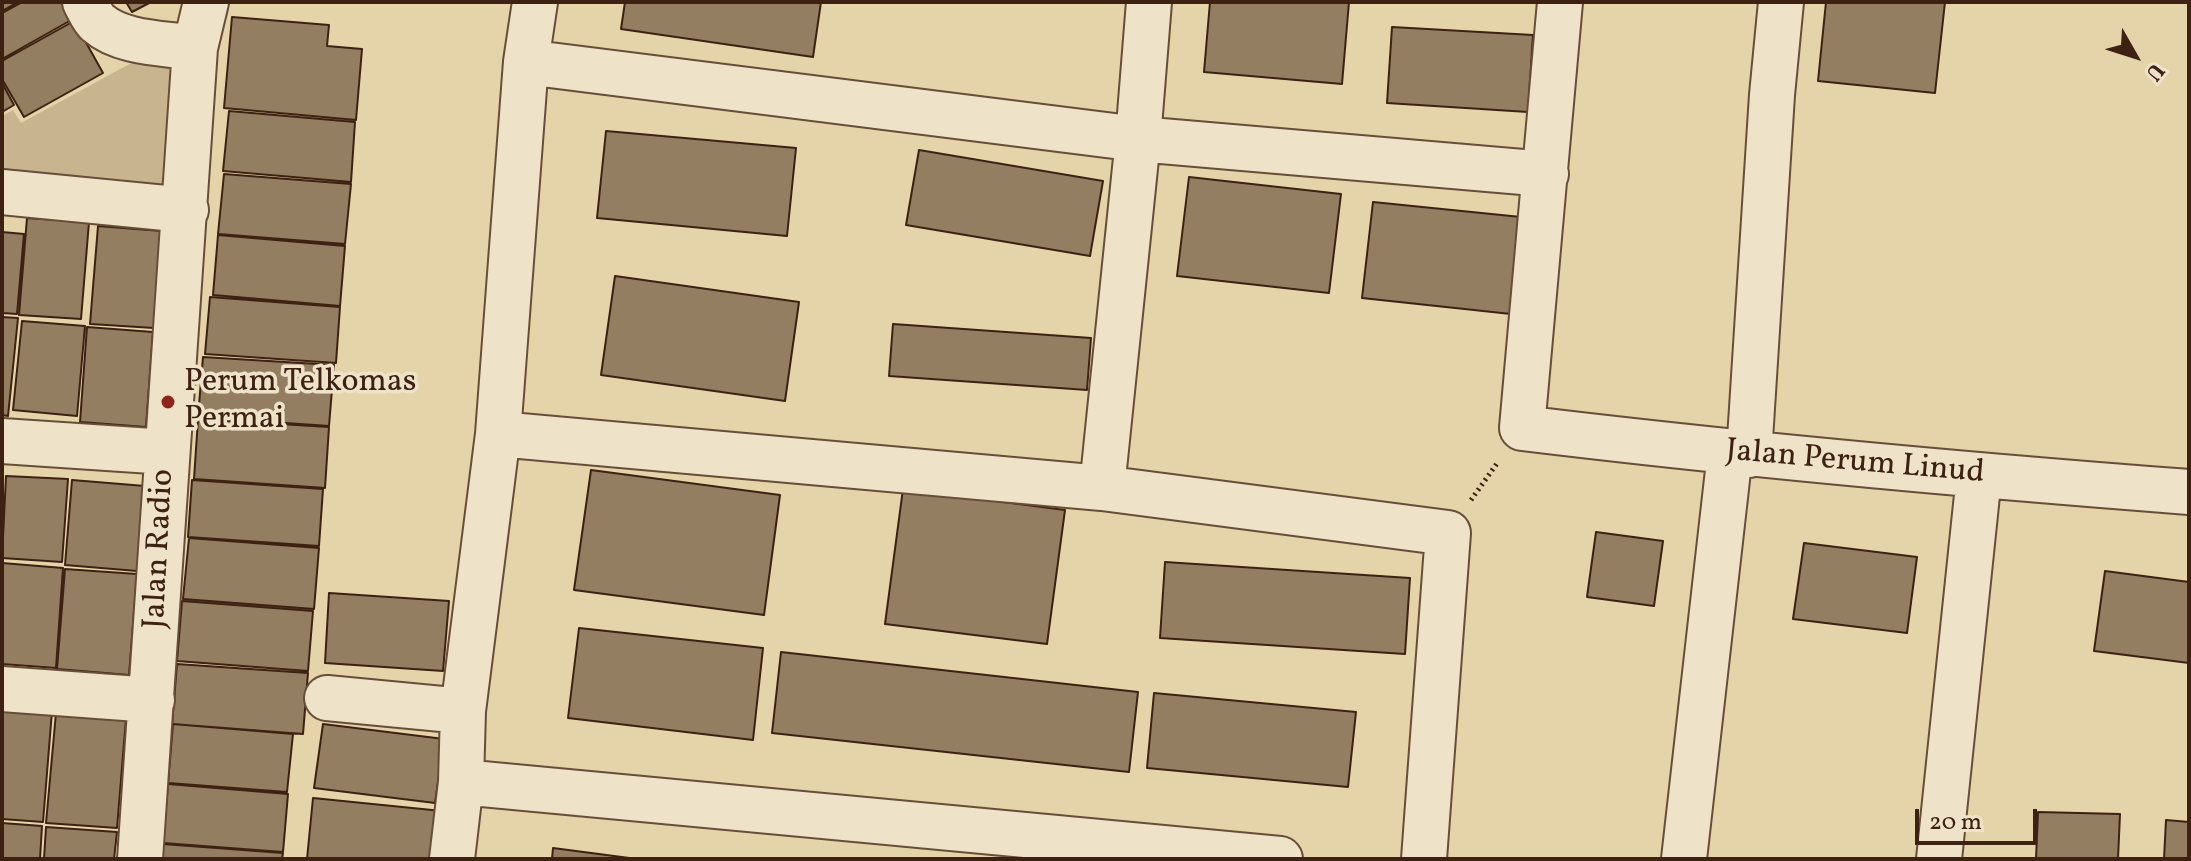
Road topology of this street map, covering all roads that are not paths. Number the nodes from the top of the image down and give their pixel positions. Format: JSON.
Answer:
{"nodes":[{"id":1,"x":85,"y":2,"type":"edge"},
{"id":2,"x":206,"y":2,"type":"edge"},
{"id":3,"x":535,"y":2,"type":"edge"},
{"id":4,"x":1149,"y":2,"type":"edge"},
{"id":5,"x":1560,"y":2,"type":"edge"},
{"id":6,"x":1781,"y":2,"type":"edge"},
{"id":7,"x":195,"y":48,"type":"junction"},
{"id":8,"x":526,"y":62,"type":"junction"},
{"id":9,"x":1138,"y":139,"type":"junction"},
{"id":10,"x":1546,"y":174,"type":"junction"},
{"id":11,"x":2,"y":192,"type":"edge"},
{"id":12,"x":186,"y":210,"type":"junction"},
{"id":13,"x":498,"y":434,"type":"junction"},
{"id":14,"x":2,"y":441,"type":"edge"},
{"id":15,"x":167,"y":452,"type":"junction"},
{"id":16,"x":1740,"y":454,"type":"junction"},
{"id":17,"x":1979,"y":476,"type":"junction"},
{"id":18,"x":1102,"y":488,"type":"junction"},
{"id":19,"x":2189,"y":492,"type":"edge"},
{"id":20,"x":2,"y":689,"type":"edge"},
{"id":21,"x":327,"y":698,"type":"dead end"},
{"id":22,"x":152,"y":700,"type":"junction"},
{"id":23,"x":463,"y":711,"type":"junction"},
{"id":24,"x":461,"y":782,"type":"junction"},
{"id":25,"x":140,"y":859,"type":"edge"},
{"id":26,"x":452,"y":859,"type":"edge"},
{"id":27,"x":1280,"y":859,"type":"edge"},
{"id":28,"x":1424,"y":859,"type":"edge"},
{"id":29,"x":1684,"y":859,"type":"edge"},
{"id":30,"x":1939,"y":859,"type":"edge"}],
"edges":[{"from":1,"to":7,"type":"street"},
{"from":2,"to":7,"type":"street","name":"Jalan Radio"},
{"from":3,"to":8,"type":"street"},
{"from":4,"to":9,"type":"street"},
{"from":5,"to":10,"type":"street"},
{"from":6,"to":16,"type":"street"},
{"from":7,"to":12,"type":"street","name":"Jalan Radio"},
{"from":8,"to":9,"type":"street"},
{"from":8,"to":13,"type":"street"},
{"from":9,"to":10,"type":"street"},
{"from":9,"to":18,"type":"street"},
{"from":10,"to":16,"type":"street","name":"Jalan Perum Linud"},
{"from":11,"to":12,"type":"street"},
{"from":12,"to":15,"type":"street","name":"Jalan Radio"},
{"from":13,"to":18,"type":"street"},
{"from":13,"to":23,"type":"street"},
{"from":14,"to":15,"type":"street"},
{"from":15,"to":22,"type":"street","name":"Jalan Radio"},
{"from":16,"to":17,"type":"street","name":"Jalan Perum Linud"},
{"from":16,"to":29,"type":"street"},
{"from":17,"to":19,"type":"street","name":"Jalan Perum Linud"},
{"from":17,"to":30,"type":"street"},
{"from":18,"to":28,"type":"street"},
{"from":20,"to":22,"type":"street"},
{"from":21,"to":23,"type":"street"},
{"from":22,"to":25,"type":"street","name":"Jalan Radio"},
{"from":23,"to":24,"type":"street"},
{"from":24,"to":26,"type":"street"},
{"from":24,"to":27,"type":"street"}]}
